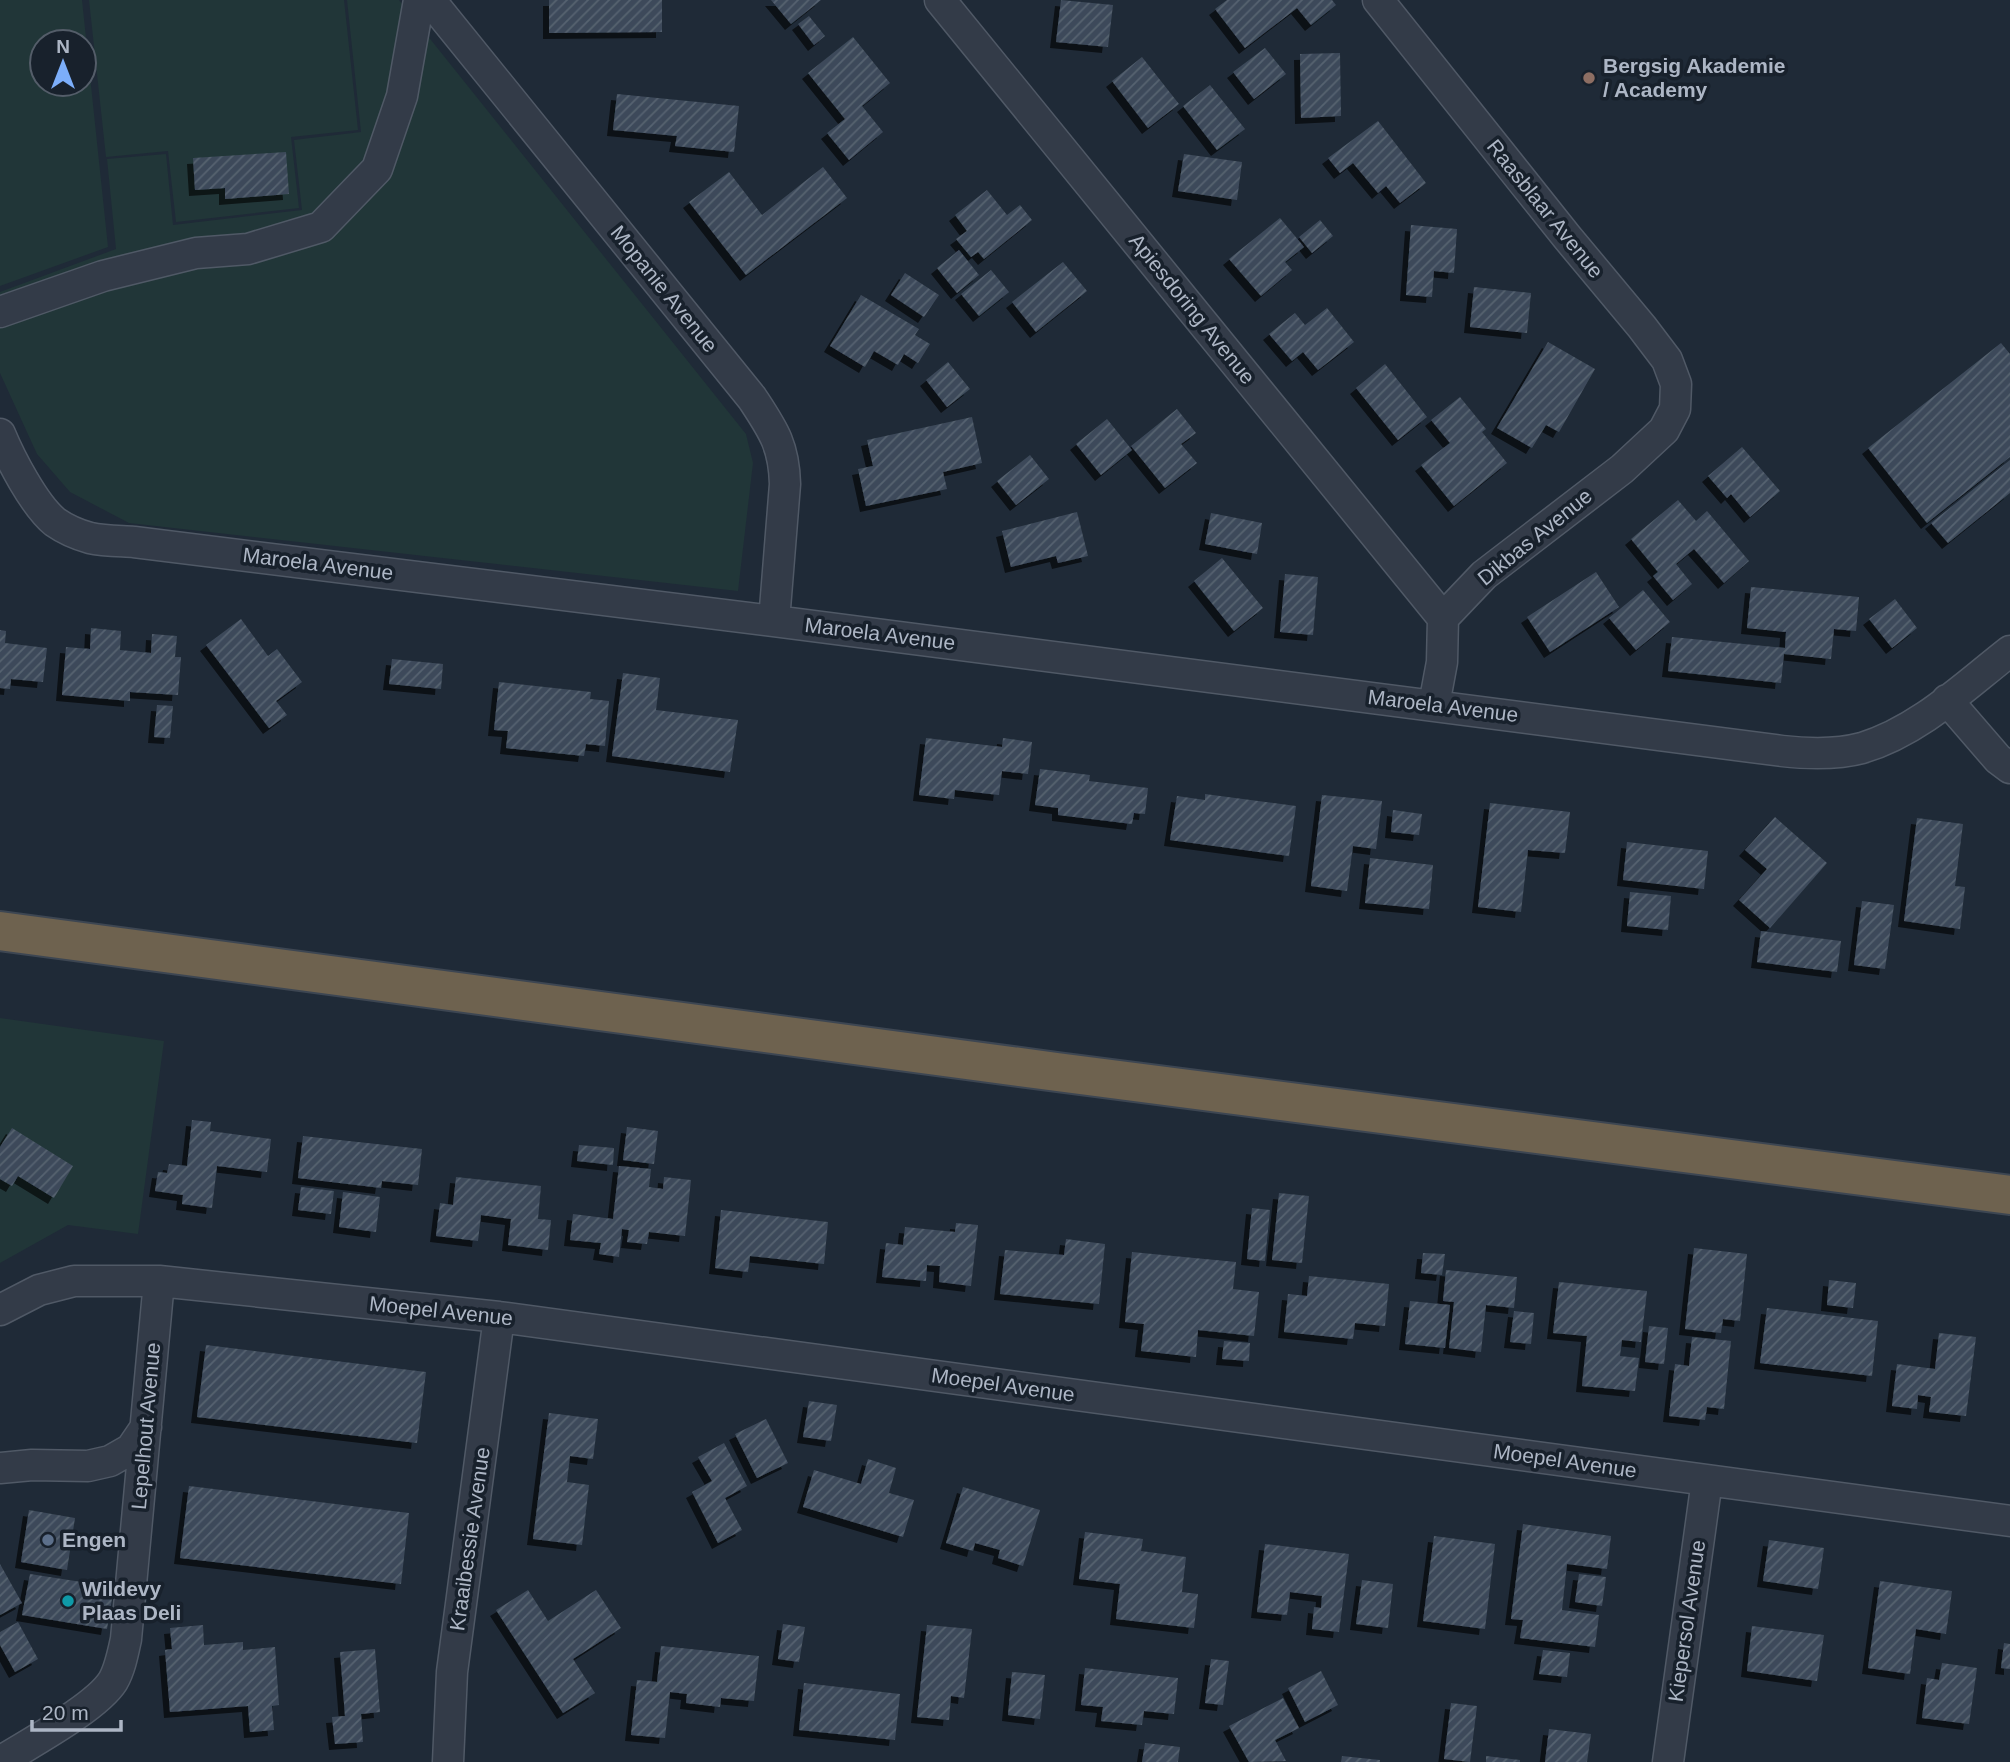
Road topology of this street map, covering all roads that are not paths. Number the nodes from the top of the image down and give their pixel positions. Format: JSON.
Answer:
{"nodes":[{"id":1,"x":419,"y":0,"type":"edge"},
{"id":2,"x":430,"y":0,"type":"edge"},
{"id":3,"x":940,"y":0,"type":"edge"},
{"id":4,"x":1378,"y":0,"type":"edge"},
{"id":5,"x":0,"y":312,"type":"edge"},
{"id":6,"x":1664,"y":430,"type":"joint"},
{"id":7,"x":0,"y":434,"type":"edge"},
{"id":8,"x":1443,"y":618,"type":"junction"},
{"id":9,"x":774,"y":621,"type":"junction"},
{"id":10,"x":2010,"y":651,"type":"edge"},
{"id":11,"x":1947,"y":700,"type":"junction"},
{"id":12,"x":1434,"y":705,"type":"junction"},
{"id":13,"x":2010,"y":768,"type":"edge"},
{"id":14,"x":0,"y":931,"type":"edge"},
{"id":15,"x":2010,"y":1195,"type":"edge"},
{"id":16,"x":159,"y":1280,"type":"junction"},
{"id":17,"x":0,"y":1310,"type":"edge"},
{"id":18,"x":499,"y":1317,"type":"junction"},
{"id":19,"x":146,"y":1427,"type":"junction"},
{"id":20,"x":0,"y":1468,"type":"edge"},
{"id":21,"x":1707,"y":1480,"type":"junction"},
{"id":22,"x":2010,"y":1521,"type":"edge"},
{"id":23,"x":0,"y":1762,"type":"edge"},
{"id":24,"x":448,"y":1762,"type":"edge"},
{"id":25,"x":1668,"y":1762,"type":"edge"}],
"edges":[{"from":1,"to":5,"type":"street"},
{"from":2,"to":9,"type":"street","name":"Mopanie Avenue"},
{"from":3,"to":8,"type":"street","name":"Apiesdoring Avenue"},
{"from":4,"to":6,"type":"street","name":"Raasblaar Avenue"},
{"from":6,"to":8,"type":"street","name":"Dikbas Avenue"},
{"from":7,"to":9,"type":"street","name":"Maroela Avenue"},
{"from":8,"to":12,"type":"street"},
{"from":9,"to":12,"type":"street","name":"Maroela Avenue"},
{"from":10,"to":11,"type":"street","name":"Maroela Avenue"},
{"from":11,"to":12,"type":"street","name":"Maroela Avenue"},
{"from":11,"to":13,"type":"street"},
{"from":14,"to":15,"type":"highway"},
{"from":16,"to":17,"type":"street","name":"Moepel Avenue"},
{"from":16,"to":18,"type":"street","name":"Moepel Avenue"},
{"from":16,"to":19,"type":"street","name":"Lepelhout Avenue"},
{"from":18,"to":21,"type":"street","name":"Moepel Avenue"},
{"from":18,"to":24,"type":"street","name":"Kraaibessie Avenue"},
{"from":19,"to":20,"type":"street"},
{"from":19,"to":23,"type":"street","name":"Lepelhout Avenue"},
{"from":21,"to":22,"type":"street","name":"Moepel Avenue"},
{"from":21,"to":25,"type":"street","name":"Kiepersol Avenue"}]}
